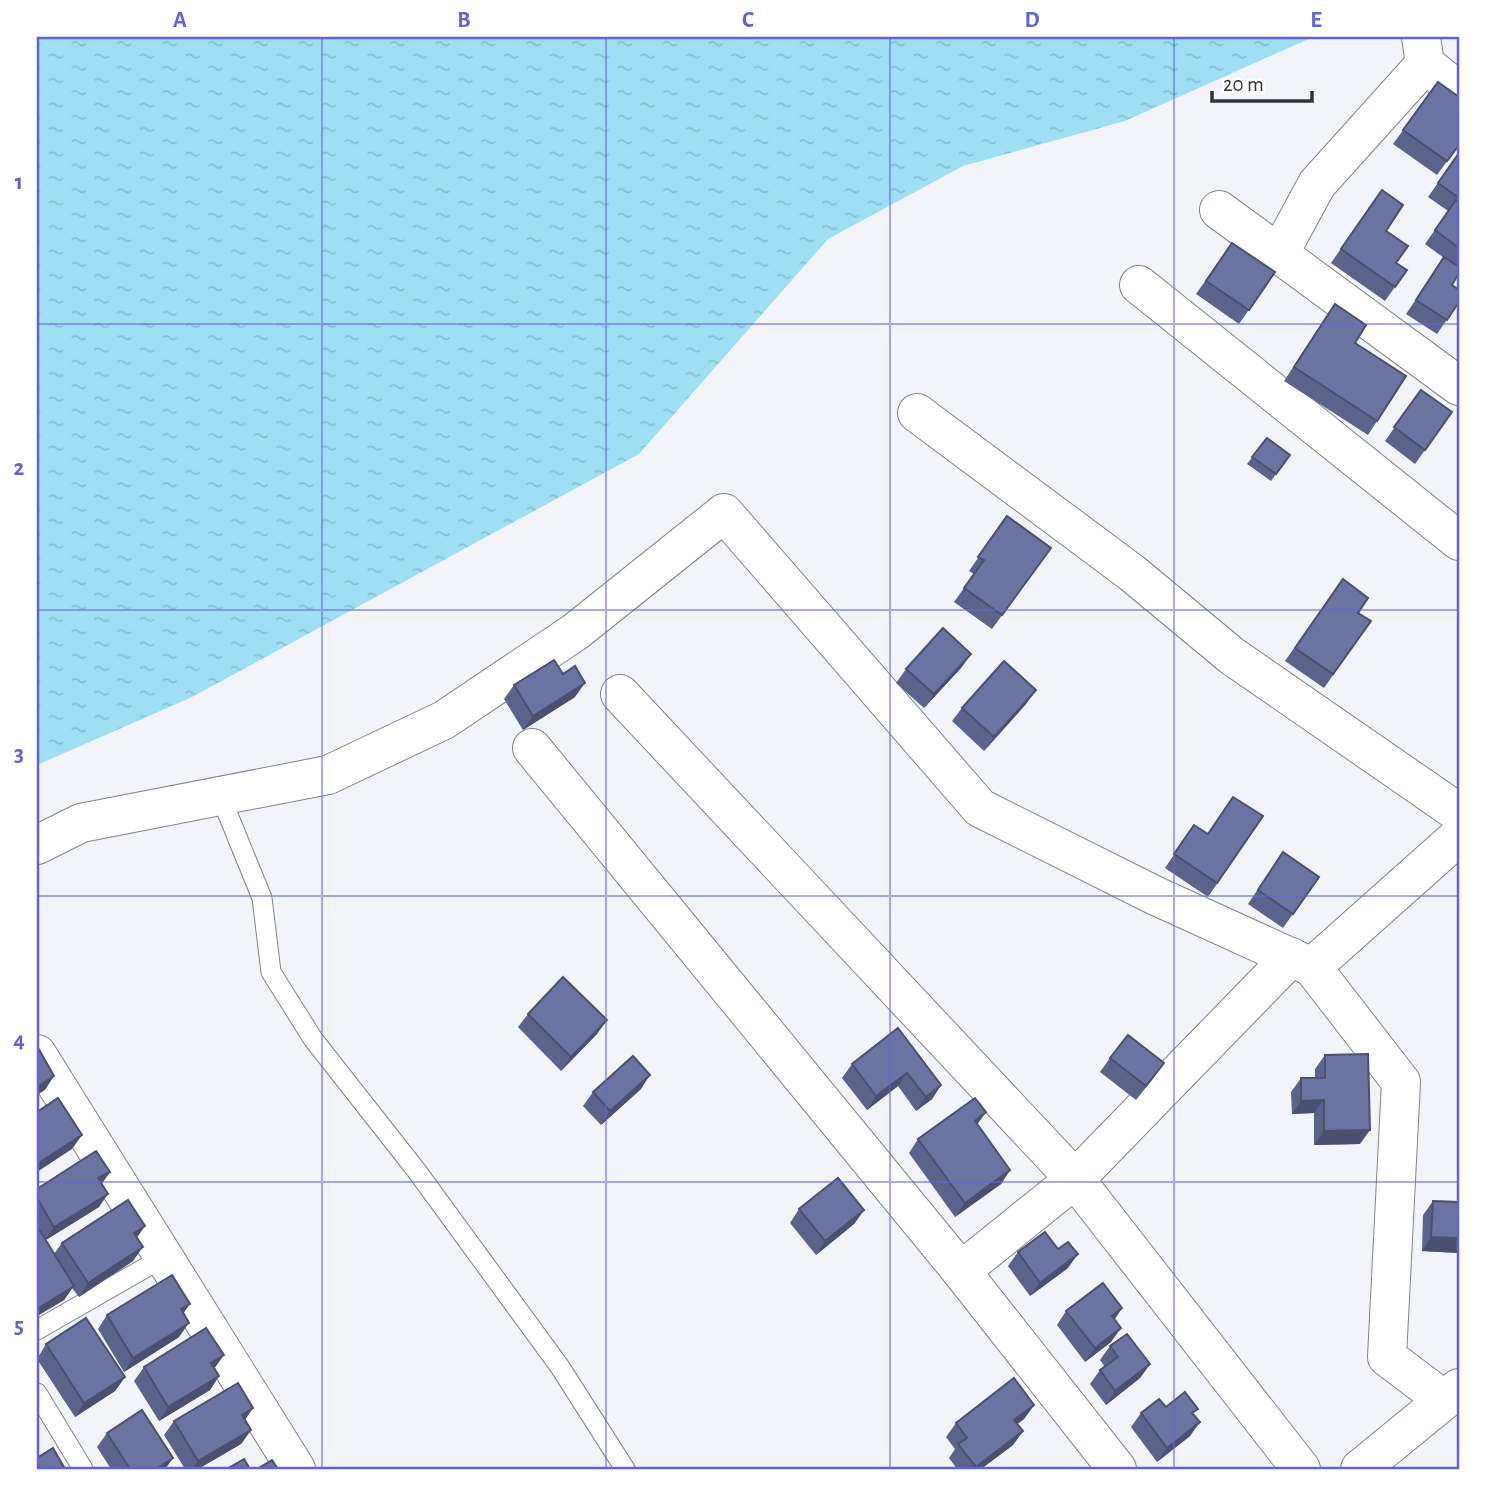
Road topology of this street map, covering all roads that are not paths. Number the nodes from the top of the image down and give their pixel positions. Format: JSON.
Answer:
{"nodes":[{"id":1,"x":1423,"y":50,"type":"edge"},
{"id":2,"x":1459,"y":90,"type":"edge"},
{"id":3,"x":1219,"y":211,"type":"dead end"},
{"id":4,"x":1279,"y":254,"type":"junction"},
{"id":5,"x":1139,"y":285,"type":"dead end"},
{"id":6,"x":1459,"y":386,"type":"edge"},
{"id":7,"x":917,"y":412,"type":"dead end"},
{"id":8,"x":1459,"y":541,"type":"edge"},
{"id":9,"x":620,"y":694,"type":"dead end"},
{"id":10,"x":533,"y":748,"type":"dead end"},
{"id":11,"x":220,"y":796,"type":"junction"},
{"id":12,"x":1459,"y":813,"type":"edge"},
{"id":13,"x":1459,"y":835,"type":"edge"},
{"id":14,"x":37,"y":845,"type":"edge"},
{"id":15,"x":1302,"y":962,"type":"junction"},
{"id":16,"x":37,"y":1054,"type":"edge"},
{"id":17,"x":1075,"y":1179,"type":"junction"},
{"id":18,"x":164,"y":1257,"type":"junction"},
{"id":19,"x":961,"y":1271,"type":"junction"},
{"id":20,"x":37,"y":1330,"type":"edge"},
{"id":21,"x":37,"y":1392,"type":"edge"},
{"id":22,"x":1451,"y":1394,"type":"edge"},
{"id":23,"x":83,"y":1469,"type":"edge"},
{"id":24,"x":296,"y":1469,"type":"edge"},
{"id":25,"x":625,"y":1469,"type":"edge"},
{"id":26,"x":1117,"y":1469,"type":"edge"},
{"id":27,"x":1301,"y":1469,"type":"edge"},
{"id":28,"x":1360,"y":1469,"type":"edge"}],
"edges":[{"from":1,"to":2,"type":"street"},
{"from":1,"to":4,"type":"street"},
{"from":3,"to":4,"type":"street"},
{"from":4,"to":6,"type":"street"},
{"from":5,"to":8,"type":"street"},
{"from":7,"to":12,"type":"street"},
{"from":9,"to":17,"type":"street"},
{"from":10,"to":19,"type":"street"},
{"from":11,"to":14,"type":"street"},
{"from":11,"to":15,"type":"street"},
{"from":11,"to":25,"type":"lane"},
{"from":13,"to":15,"type":"street"},
{"from":15,"to":17,"type":"street"},
{"from":15,"to":22,"type":"street"},
{"from":16,"to":18,"type":"street"},
{"from":17,"to":19,"type":"street"},
{"from":17,"to":27,"type":"street"},
{"from":18,"to":20,"type":"lane"},
{"from":18,"to":24,"type":"street"},
{"from":19,"to":26,"type":"street"},
{"from":21,"to":23,"type":"lane"},
{"from":22,"to":28,"type":"street"}]}
